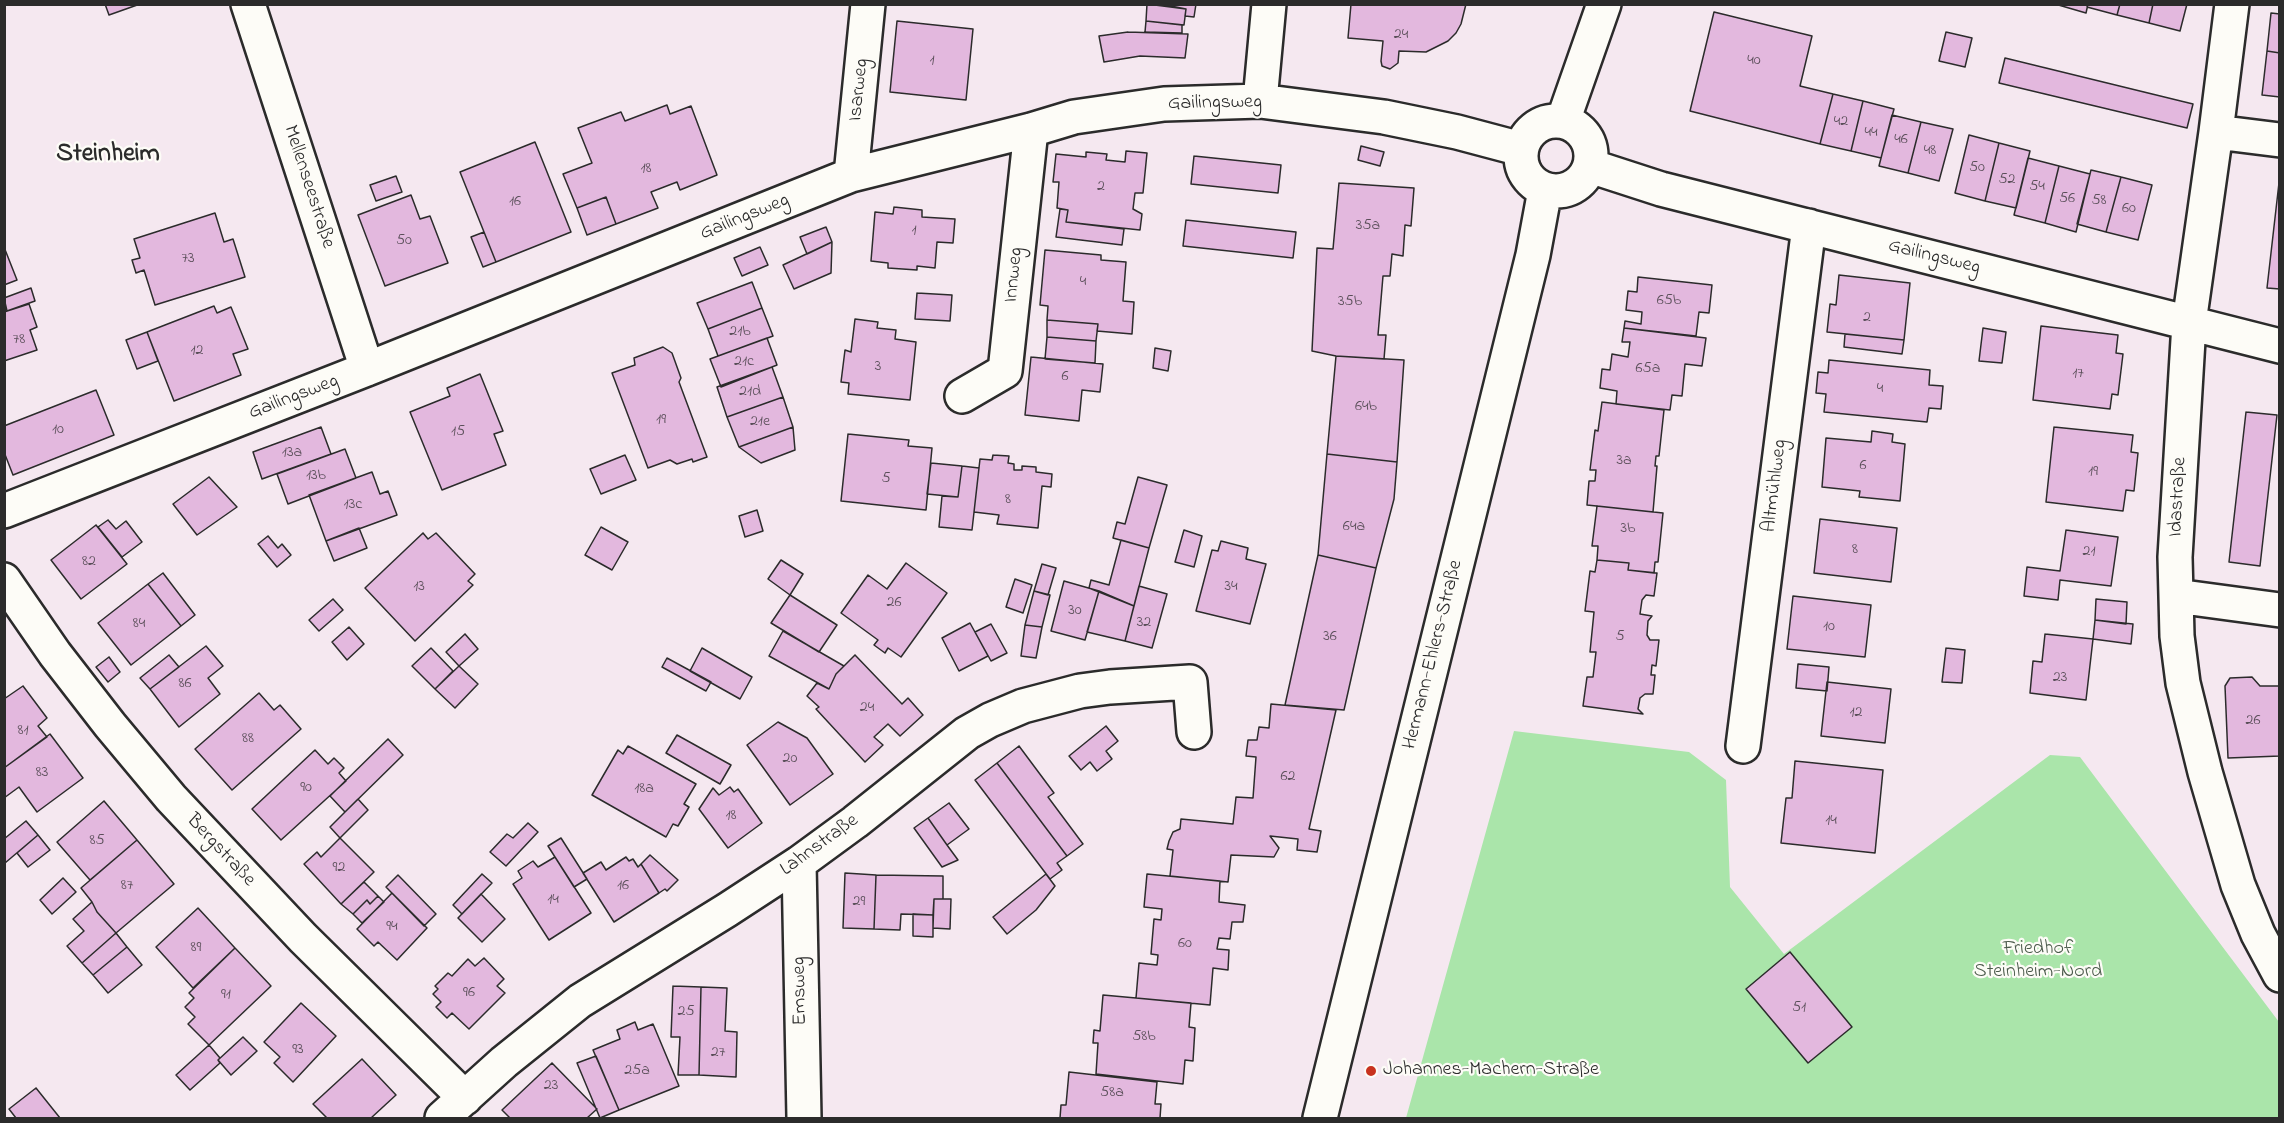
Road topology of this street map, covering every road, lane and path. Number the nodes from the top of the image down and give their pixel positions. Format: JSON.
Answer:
{"nodes":[{"id":1,"x":248,"y":4,"type":"edge"},
{"id":2,"x":868,"y":4,"type":"edge"},
{"id":3,"x":1269,"y":4,"type":"edge"},
{"id":4,"x":1604,"y":4,"type":"edge"},
{"id":5,"x":2232,"y":4,"type":"edge"},
{"id":6,"x":1260,"y":101,"type":"junction"},
{"id":7,"x":1563,"y":121,"type":"junction"},
{"id":8,"x":1030,"y":130,"type":"junction"},
{"id":9,"x":2216,"y":132,"type":"junction"},
{"id":10,"x":2280,"y":140,"type":"edge"},
{"id":11,"x":1521,"y":149,"type":"junction"},
{"id":12,"x":1590,"y":165,"type":"junction"},
{"id":13,"x":851,"y":175,"type":"junction"},
{"id":14,"x":1545,"y":190,"type":"junction"},
{"id":15,"x":1809,"y":226,"type":"junction"},
{"id":16,"x":2189,"y":323,"type":"junction"},
{"id":17,"x":2280,"y":346,"type":"edge"},
{"id":18,"x":367,"y":369,"type":"junction"},
{"id":19,"x":962,"y":396,"type":"dead end"},
{"id":20,"x":4,"y":511,"type":"edge"},
{"id":21,"x":4,"y":580,"type":"edge"},
{"id":22,"x":2176,"y":596,"type":"junction"},
{"id":23,"x":2280,"y":610,"type":"edge"},
{"id":24,"x":1194,"y":732,"type":"dead end"},
{"id":25,"x":1743,"y":746,"type":"dead end"},
{"id":26,"x":799,"y":862,"type":"junction"},
{"id":27,"x":2280,"y":975,"type":"edge"},
{"id":28,"x":453,"y":1108,"type":"edge"},
{"id":29,"x":804,"y":1119,"type":"edge"},
{"id":30,"x":1320,"y":1119,"type":"edge"}],
"edges":[{"from":1,"to":18,"type":"street","name":"Mellenseestraße"},
{"from":2,"to":13,"type":"street","name":"Isarweg"},
{"from":3,"to":6,"type":"street"},
{"from":4,"to":7,"type":"street"},
{"from":5,"to":9,"type":"street","name":"Idastraße"},
{"from":6,"to":8,"type":"street","name":"Gailingsweg"},
{"from":6,"to":11,"type":"street","name":"Gailingsweg"},
{"from":7,"to":11,"type":"street"},
{"from":7,"to":12,"type":"street"},
{"from":8,"to":13,"type":"street","name":"Gailingsweg"},
{"from":8,"to":19,"type":"street","name":"Innweg"},
{"from":9,"to":10,"type":"street"},
{"from":9,"to":16,"type":"street","name":"Idastraße"},
{"from":11,"to":14,"type":"street"},
{"from":12,"to":14,"type":"street"},
{"from":12,"to":15,"type":"street","name":"Gailingsweg"},
{"from":13,"to":18,"type":"street","name":"Gailingsweg"},
{"from":14,"to":30,"type":"street","name":"Hermann-Ehlers-Straße"},
{"from":15,"to":16,"type":"street","name":"Gailingsweg"},
{"from":15,"to":25,"type":"street","name":"Altmühlweg"},
{"from":16,"to":17,"type":"street","name":"Gailingsweg"},
{"from":16,"to":22,"type":"street","name":"Idastraße"},
{"from":18,"to":20,"type":"street","name":"Gailingsweg"},
{"from":21,"to":28,"type":"street","name":"Bergstraße"},
{"from":22,"to":23,"type":"street"},
{"from":22,"to":27,"type":"street","name":"Idastraße"},
{"from":24,"to":26,"type":"street","name":"Lahnstraße"},
{"from":26,"to":28,"type":"street","name":"Lahnstraße"},
{"from":26,"to":29,"type":"street","name":"Emsweg"}]}
